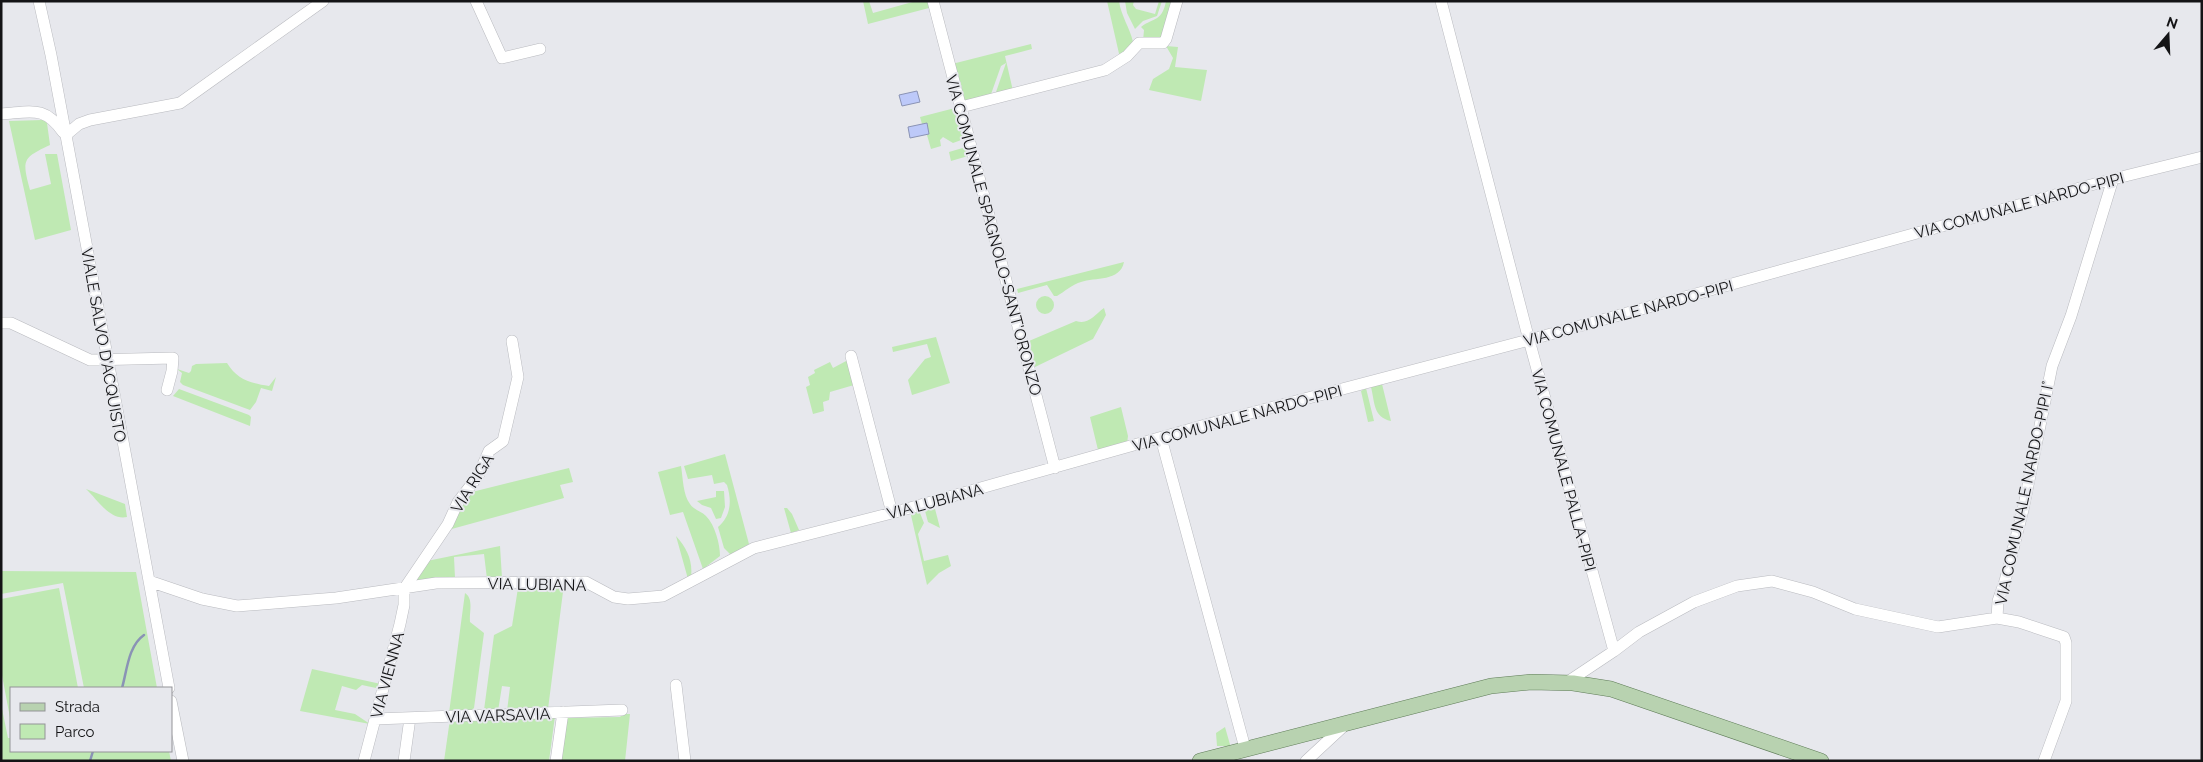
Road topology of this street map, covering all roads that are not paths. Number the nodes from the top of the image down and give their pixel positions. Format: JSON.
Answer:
{"nodes":[{"id":1,"x":39,"y":1,"type":"edge"},
{"id":2,"x":323,"y":1,"type":"edge"},
{"id":3,"x":476,"y":1,"type":"edge"},
{"id":4,"x":933,"y":1,"type":"edge"},
{"id":5,"x":1177,"y":1,"type":"edge"},
{"id":6,"x":1441,"y":1,"type":"edge"},
{"id":7,"x":540,"y":49,"type":"dead end"},
{"id":8,"x":961,"y":107,"type":"junction"},
{"id":9,"x":1,"y":114,"type":"edge"},
{"id":10,"x":66,"y":135,"type":"junction"},
{"id":11,"x":2202,"y":157,"type":"edge"},
{"id":12,"x":2113,"y":179,"type":"junction"},
{"id":13,"x":1,"y":322,"type":"edge"},
{"id":14,"x":1529,"y":340,"type":"junction"},
{"id":15,"x":512,"y":341,"type":"dead end"},
{"id":16,"x":851,"y":356,"type":"dead end"},
{"id":17,"x":107,"y":360,"type":"junction"},
{"id":18,"x":167,"y":390,"type":"dead end"},
{"id":19,"x":1161,"y":438,"type":"junction"},
{"id":20,"x":1055,"y":468,"type":"junction"},
{"id":21,"x":892,"y":513,"type":"junction"},
{"id":22,"x":149,"y":581,"type":"junction"},
{"id":23,"x":404,"y":589,"type":"junction"},
{"id":24,"x":1997,"y":618,"type":"junction"},
{"id":25,"x":1614,"y":651,"type":"junction"},
{"id":26,"x":1566,"y":683,"type":"junction"},
{"id":27,"x":676,"y":685,"type":"dead end"},
{"id":28,"x":169,"y":687,"type":"edge"},
{"id":29,"x":172,"y":707,"type":"edge"},
{"id":30,"x":622,"y":710,"type":"dead end"},
{"id":31,"x":562,"y":712,"type":"junction"},
{"id":32,"x":410,"y":718,"type":"junction"},
{"id":33,"x":375,"y":719,"type":"junction"},
{"id":34,"x":1348,"y":722,"type":"junction"},
{"id":35,"x":1245,"y":748,"type":"junction"},
{"id":36,"x":182,"y":761,"type":"edge"},
{"id":37,"x":364,"y":761,"type":"edge"},
{"id":38,"x":404,"y":761,"type":"edge"},
{"id":39,"x":556,"y":761,"type":"edge"},
{"id":40,"x":685,"y":761,"type":"edge"},
{"id":41,"x":1200,"y":761,"type":"edge"},
{"id":42,"x":1306,"y":761,"type":"edge"},
{"id":43,"x":1821,"y":761,"type":"edge"},
{"id":44,"x":2044,"y":761,"type":"edge"}],
"edges":[{"from":1,"to":10,"type":"street","name":"VIALE SALVO D'ACQUISTO"},
{"from":2,"to":10,"type":"street"},
{"from":3,"to":7,"type":"street"},
{"from":4,"to":8,"type":"street","name":"VIA COMUNALE SPAGNOLO-SANT'ORONZO"},
{"from":5,"to":8,"type":"street"},
{"from":6,"to":14,"type":"street","name":"VIA COMUNALE PALLA-PIPI"},
{"from":8,"to":20,"type":"street","name":"VIA COMUNALE SPAGNOLO-SANT'ORONZO"},
{"from":9,"to":10,"type":"street"},
{"from":10,"to":17,"type":"street","name":"VIALE SALVO D'ACQUISTO"},
{"from":11,"to":12,"type":"street","name":"VIA COMUNALE NARDO-PIPI"},
{"from":12,"to":14,"type":"street","name":"VIA COMUNALE NARDO-PIPI"},
{"from":12,"to":24,"type":"street","name":"VIA COMUNALE NARDO-PIPI I°"},
{"from":13,"to":17,"type":"street"},
{"from":14,"to":19,"type":"street","name":"VIA COMUNALE NARDO-PIPI"},
{"from":14,"to":25,"type":"street","name":"VIA COMUNALE PALLA-PIPI"},
{"from":15,"to":23,"type":"street","name":"VIA RIGA"},
{"from":16,"to":21,"type":"street"},
{"from":17,"to":18,"type":"street"},
{"from":17,"to":22,"type":"street","name":"VIALE SALVO D'ACQUISTO"},
{"from":19,"to":20,"type":"street","name":"VIA COMUNALE NARDO-PIPI"},
{"from":19,"to":35,"type":"street"},
{"from":20,"to":21,"type":"street","name":"VIA LUBIANA"},
{"from":21,"to":23,"type":"street","name":"VIA LUBIANA"},
{"from":22,"to":23,"type":"street","name":"VIA LUBIANA"},
{"from":22,"to":28,"type":"street","name":"VIALE SALVO D'ACQUISTO"},
{"from":23,"to":33,"type":"street","name":"VIA VIENNA"},
{"from":24,"to":25,"type":"street","name":"VIA COMUNALE NARDO-PIPI I°"},
{"from":24,"to":44,"type":"street"},
{"from":25,"to":26,"type":"street"},
{"from":26,"to":34,"type":"main road"},
{"from":26,"to":43,"type":"main road"},
{"from":27,"to":40,"type":"street"},
{"from":29,"to":36,"type":"street"},
{"from":30,"to":31,"type":"street","name":"VIA VARSAVIA"},
{"from":31,"to":32,"type":"street","name":"VIA VARSAVIA"},
{"from":31,"to":39,"type":"street"},
{"from":32,"to":33,"type":"street","name":"VIA VARSAVIA"},
{"from":32,"to":38,"type":"street"},
{"from":33,"to":37,"type":"street","name":"VIA VIENNA"},
{"from":34,"to":35,"type":"main road"},
{"from":34,"to":42,"type":"street"},
{"from":35,"to":41,"type":"main road"}]}
